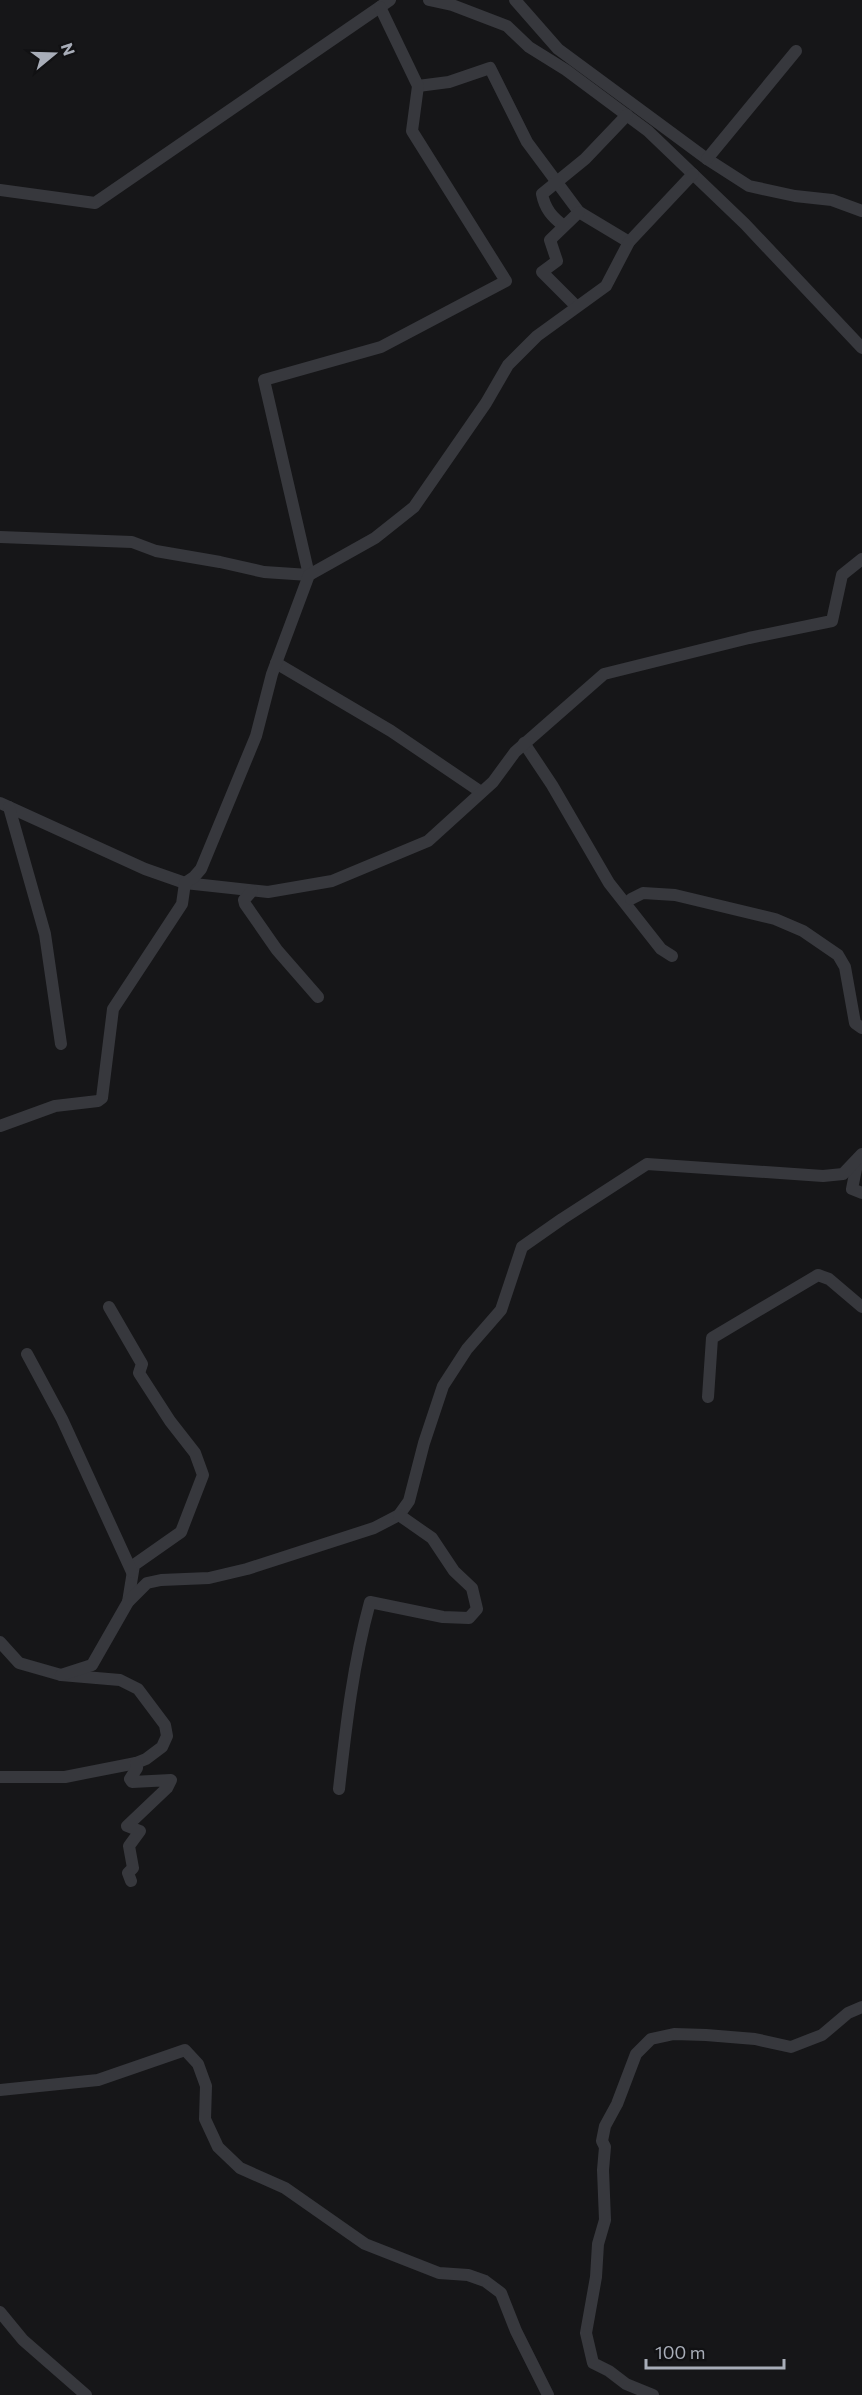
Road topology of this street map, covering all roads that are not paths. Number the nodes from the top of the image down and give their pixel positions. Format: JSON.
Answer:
{"nodes":[{"id":1,"x":429,"y":0,"type":"edge"},
{"id":2,"x":515,"y":0,"type":"edge"},
{"id":3,"x":385,"y":3,"type":"edge"},
{"id":4,"x":796,"y":51,"type":"dead end"},
{"id":5,"x":417,"y":86,"type":"junction"},
{"id":6,"x":627,"y":115,"type":"junction"},
{"id":7,"x":707,"y":159,"type":"junction"},
{"id":8,"x":693,"y":174,"type":"junction"},
{"id":9,"x":556,"y":182,"type":"junction"},
{"id":10,"x":0,"y":190,"type":"edge"},
{"id":11,"x":862,"y":211,"type":"edge"},
{"id":12,"x":579,"y":212,"type":"junction"},
{"id":13,"x":564,"y":226,"type":"junction"},
{"id":14,"x":629,"y":242,"type":"junction"},
{"id":15,"x":576,"y":306,"type":"junction"},
{"id":16,"x":862,"y":348,"type":"edge"},
{"id":17,"x":0,"y":537,"type":"edge"},
{"id":18,"x":862,"y":559,"type":"edge"},
{"id":19,"x":309,"y":575,"type":"junction"},
{"id":20,"x":276,"y":663,"type":"junction"},
{"id":21,"x":524,"y":743,"type":"junction"},
{"id":22,"x":481,"y":792,"type":"junction"},
{"id":23,"x":5,"y":805,"type":"edge"},
{"id":24,"x":185,"y":884,"type":"junction"},
{"id":25,"x":252,"y":891,"type":"junction"},
{"id":26,"x":631,"y":899,"type":"dead end"},
{"id":27,"x":672,"y":956,"type":"dead end"},
{"id":28,"x":318,"y":997,"type":"dead end"},
{"id":29,"x":862,"y":1028,"type":"edge"},
{"id":30,"x":61,"y":1044,"type":"dead end"},
{"id":31,"x":0,"y":1126,"type":"edge"},
{"id":32,"x":860,"y":1156,"type":"edge"},
{"id":33,"x":862,"y":1193,"type":"edge"},
{"id":34,"x":110,"y":1306,"type":"dead end"},
{"id":35,"x":862,"y":1307,"type":"edge"},
{"id":36,"x":27,"y":1354,"type":"dead end"},
{"id":37,"x":708,"y":1397,"type":"dead end"},
{"id":38,"x":399,"y":1515,"type":"junction"},
{"id":39,"x":132,"y":1572,"type":"junction"},
{"id":40,"x":128,"y":1602,"type":"junction"},
{"id":41,"x":0,"y":1642,"type":"edge"},
{"id":42,"x":61,"y":1676,"type":"junction"},
{"id":43,"x":136,"y":1763,"type":"junction"},
{"id":44,"x":0,"y":1777,"type":"edge"},
{"id":45,"x":339,"y":1789,"type":"dead end"},
{"id":46,"x":131,"y":1881,"type":"dead end"},
{"id":47,"x":862,"y":2007,"type":"edge"},
{"id":48,"x":0,"y":2090,"type":"edge"},
{"id":49,"x":0,"y":2313,"type":"edge"},
{"id":50,"x":86,"y":2395,"type":"edge"},
{"id":51,"x":548,"y":2395,"type":"edge"},
{"id":52,"x":653,"y":2395,"type":"edge"}],
"edges":[{"from":1,"to":6,"type":"street"},
{"from":2,"to":7,"type":"street"},
{"from":3,"to":5,"type":"street"},
{"from":3,"to":10,"type":"street"},
{"from":4,"to":7,"type":"street"},
{"from":5,"to":9,"type":"street"},
{"from":5,"to":19,"type":"street"},
{"from":6,"to":8,"type":"street"},
{"from":6,"to":9,"type":"street"},
{"from":7,"to":11,"type":"street"},
{"from":8,"to":14,"type":"street"},
{"from":8,"to":16,"type":"street"},
{"from":9,"to":12,"type":"street"},
{"from":9,"to":13,"type":"street"},
{"from":12,"to":13,"type":"street"},
{"from":12,"to":14,"type":"street"},
{"from":13,"to":15,"type":"street"},
{"from":14,"to":15,"type":"street"},
{"from":15,"to":19,"type":"street"},
{"from":17,"to":19,"type":"street"},
{"from":18,"to":21,"type":"street"},
{"from":19,"to":20,"type":"street"},
{"from":20,"to":22,"type":"street"},
{"from":20,"to":24,"type":"street"},
{"from":21,"to":22,"type":"street"},
{"from":21,"to":27,"type":"street"},
{"from":22,"to":25,"type":"street"},
{"from":23,"to":24,"type":"street"},
{"from":23,"to":30,"type":"street"},
{"from":24,"to":25,"type":"street"},
{"from":24,"to":31,"type":"street"},
{"from":25,"to":28,"type":"street"},
{"from":26,"to":29,"type":"street"},
{"from":32,"to":33,"type":"street"},
{"from":32,"to":38,"type":"street"},
{"from":34,"to":39,"type":"street"},
{"from":35,"to":37,"type":"street"},
{"from":36,"to":39,"type":"street"},
{"from":38,"to":40,"type":"street"},
{"from":38,"to":45,"type":"street"},
{"from":39,"to":40,"type":"street"},
{"from":40,"to":42,"type":"street"},
{"from":41,"to":42,"type":"street"},
{"from":42,"to":43,"type":"street"},
{"from":43,"to":44,"type":"street"},
{"from":43,"to":46,"type":"street"},
{"from":47,"to":52,"type":"street"},
{"from":48,"to":51,"type":"street"},
{"from":49,"to":50,"type":"street"}]}
